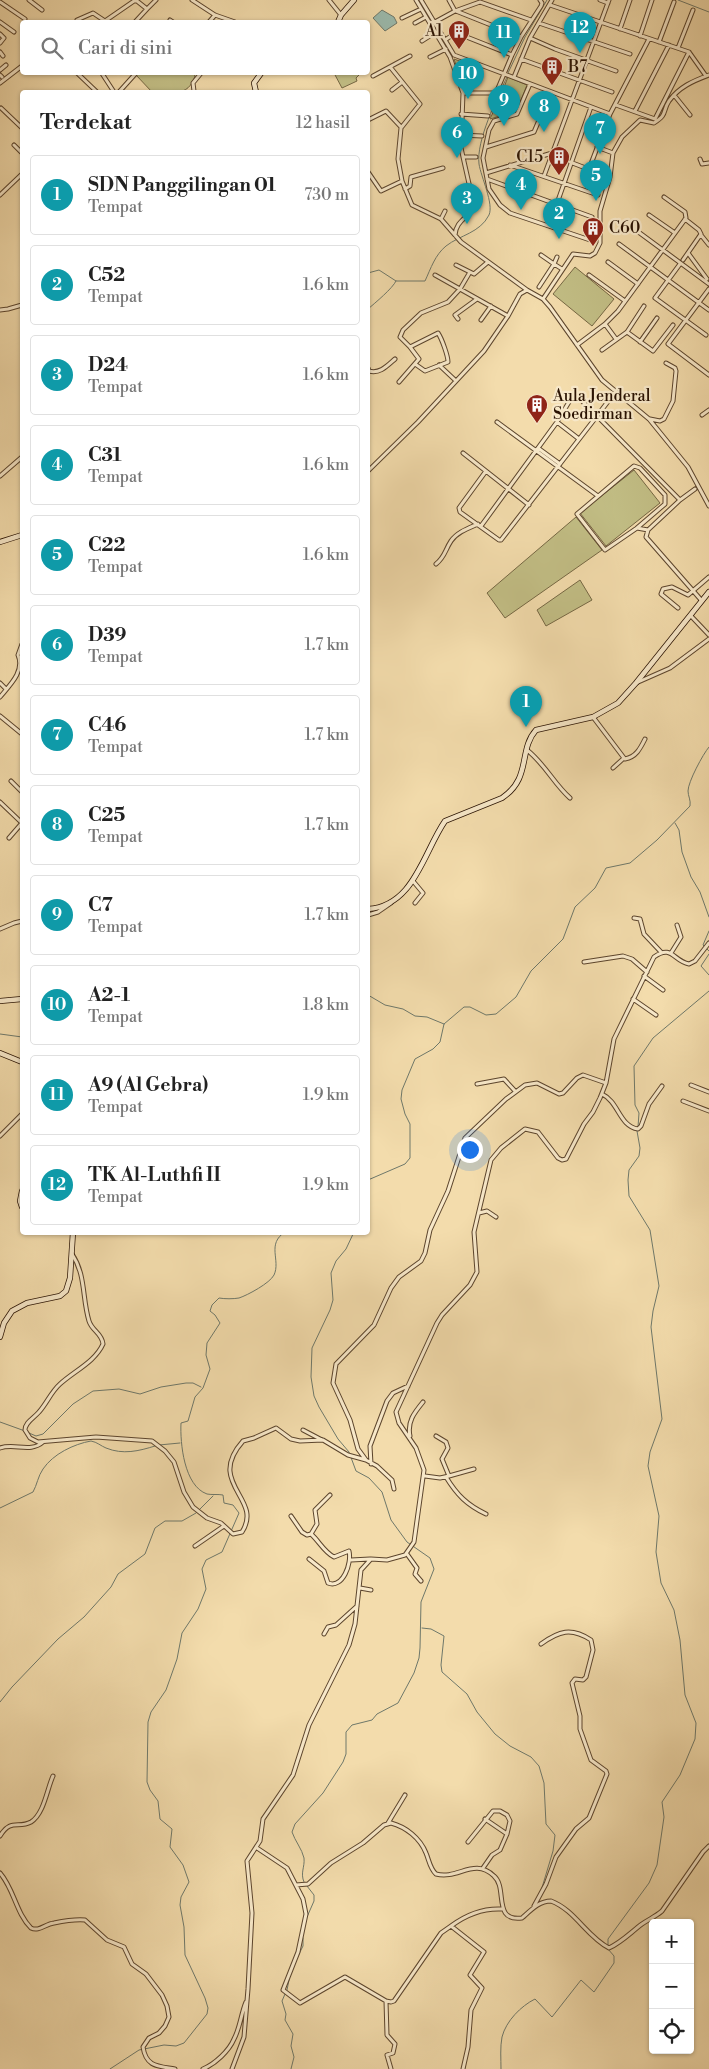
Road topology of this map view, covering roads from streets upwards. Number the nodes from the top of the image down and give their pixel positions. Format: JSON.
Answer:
{"nodes":[{"id":1,"x":30,"y":0,"type":"edge"},
{"id":2,"x":156,"y":0,"type":"edge"},
{"id":3,"x":192,"y":0,"type":"edge"},
{"id":4,"x":329,"y":0,"type":"edge"},
{"id":5,"x":352,"y":0,"type":"edge"},
{"id":6,"x":416,"y":0,"type":"edge"},
{"id":7,"x":421,"y":0,"type":"edge"},
{"id":8,"x":449,"y":0,"type":"edge"},
{"id":9,"x":540,"y":0,"type":"edge"},
{"id":10,"x":552,"y":0,"type":"edge"},
{"id":11,"x":600,"y":0,"type":"edge"},
{"id":12,"x":630,"y":0,"type":"edge"},
{"id":13,"x":652,"y":0,"type":"edge"},
{"id":14,"x":609,"y":1,"type":"edge"},
{"id":15,"x":0,"y":2,"type":"edge"},
{"id":16,"x":674,"y":2,"type":"dead end"},
{"id":17,"x":550,"y":5,"type":"junction"},
{"id":18,"x":147,"y":9,"type":"junction"},
{"id":19,"x":421,"y":9,"type":"junction"},
{"id":20,"x":42,"y":10,"type":"dead end"},
{"id":21,"x":693,"y":10,"type":"dead end"},
{"id":22,"x":455,"y":11,"type":"junction"},
{"id":23,"x":215,"y":15,"type":"junction"},
{"id":24,"x":341,"y":15,"type":"junction"},
{"id":25,"x":426,"y":16,"type":"junction"},
{"id":26,"x":402,"y":18,"type":"dead end"},
{"id":27,"x":25,"y":19,"type":"dead end"},
{"id":28,"x":77,"y":20,"type":"dead end"},
{"id":29,"x":104,"y":20,"type":"edge"},
{"id":30,"x":106,"y":20,"type":"edge"},
{"id":31,"x":138,"y":20,"type":"edge"},
{"id":32,"x":211,"y":20,"type":"edge"},
{"id":33,"x":229,"y":20,"type":"edge"},
{"id":34,"x":339,"y":20,"type":"edge"},
{"id":35,"x":532,"y":20,"type":"junction"},
{"id":36,"x":0,"y":22,"type":"edge"},
{"id":37,"x":415,"y":23,"type":"dead end"},
{"id":38,"x":432,"y":23,"type":"junction"},
{"id":39,"x":539,"y":23,"type":"junction"},
{"id":40,"x":602,"y":23,"type":"junction"},
{"id":41,"x":620,"y":29,"type":"junction"},
{"id":42,"x":14,"y":32,"type":"dead end"},
{"id":43,"x":436,"y":32,"type":"junction"},
{"id":44,"x":0,"y":34,"type":"edge"},
{"id":45,"x":640,"y":36,"type":"junction"},
{"id":46,"x":521,"y":37,"type":"junction"},
{"id":47,"x":530,"y":38,"type":"junction"},
{"id":48,"x":649,"y":39,"type":"junction"},
{"id":49,"x":422,"y":41,"type":"dead end"},
{"id":50,"x":443,"y":41,"type":"junction"},
{"id":51,"x":594,"y":42,"type":"junction"},
{"id":52,"x":659,"y":42,"type":"junction"},
{"id":53,"x":0,"y":43,"type":"edge"},
{"id":54,"x":669,"y":45,"type":"junction"},
{"id":55,"x":678,"y":48,"type":"junction"},
{"id":56,"x":446,"y":49,"type":"junction"},
{"id":57,"x":689,"y":52,"type":"junction"},
{"id":58,"x":630,"y":54,"type":"dead end"},
{"id":59,"x":512,"y":55,"type":"junction"},
{"id":60,"x":410,"y":56,"type":"dead end"},
{"id":61,"x":430,"y":57,"type":"dead end"},
{"id":62,"x":452,"y":57,"type":"junction"},
{"id":63,"x":521,"y":59,"type":"junction"},
{"id":64,"x":587,"y":61,"type":"junction"},
{"id":65,"x":6,"y":65,"type":"dead end"},
{"id":66,"x":20,"y":68,"type":"edge"},
{"id":67,"x":391,"y":68,"type":"junction"},
{"id":68,"x":0,"y":70,"type":"edge"},
{"id":69,"x":616,"y":71,"type":"dead end"},
{"id":70,"x":79,"y":75,"type":"edge"},
{"id":71,"x":103,"y":75,"type":"edge"},
{"id":72,"x":133,"y":75,"type":"edge"},
{"id":73,"x":200,"y":75,"type":"edge"},
{"id":74,"x":260,"y":75,"type":"edge"},
{"id":75,"x":508,"y":75,"type":"junction"},
{"id":76,"x":708,"y":75,"type":"edge"},
{"id":77,"x":373,"y":76,"type":"dead end"},
{"id":78,"x":580,"y":80,"type":"junction"},
{"id":79,"x":0,"y":83,"type":"edge"},
{"id":80,"x":401,"y":83,"type":"junction"},
{"id":81,"x":530,"y":84,"type":"junction"},
{"id":82,"x":96,"y":90,"type":"edge"},
{"id":83,"x":113,"y":90,"type":"edge"},
{"id":84,"x":120,"y":90,"type":"edge"},
{"id":85,"x":194,"y":90,"type":"edge"},
{"id":86,"x":256,"y":90,"type":"edge"},
{"id":87,"x":392,"y":90,"type":"dead end"},
{"id":88,"x":551,"y":92,"type":"junction"},
{"id":89,"x":612,"y":92,"type":"dead end"},
{"id":90,"x":463,"y":93,"type":"junction"},
{"id":91,"x":674,"y":95,"type":"junction"},
{"id":92,"x":572,"y":100,"type":"junction"},
{"id":93,"x":616,"y":105,"type":"junction"},
{"id":94,"x":591,"y":107,"type":"junction"},
{"id":95,"x":1,"y":108,"type":"edge"},
{"id":96,"x":635,"y":111,"type":"junction"},
{"id":97,"x":461,"y":114,"type":"junction"},
{"id":98,"x":610,"y":114,"type":"junction"},
{"id":99,"x":690,"y":115,"type":"dead end"},
{"id":100,"x":488,"y":116,"type":"dead end"},
{"id":101,"x":370,"y":119,"type":"edge"},
{"id":102,"x":20,"y":126,"type":"edge"},
{"id":103,"x":401,"y":128,"type":"junction"},
{"id":104,"x":460,"y":135,"type":"junction"},
{"id":105,"x":482,"y":136,"type":"dead end"},
{"id":106,"x":14,"y":145,"type":"dead end"},
{"id":107,"x":486,"y":147,"type":"junction"},
{"id":108,"x":597,"y":147,"type":"junction"},
{"id":109,"x":20,"y":151,"type":"edge"},
{"id":110,"x":553,"y":153,"type":"junction"},
{"id":111,"x":613,"y":153,"type":"junction"},
{"id":112,"x":463,"y":157,"type":"junction"},
{"id":113,"x":476,"y":157,"type":"dead end"},
{"id":114,"x":700,"y":159,"type":"dead end"},
{"id":115,"x":570,"y":162,"type":"junction"},
{"id":116,"x":709,"y":163,"type":"edge"},
{"id":117,"x":510,"y":166,"type":"junction"},
{"id":118,"x":443,"y":168,"type":"dead end"},
{"id":119,"x":590,"y":169,"type":"junction"},
{"id":120,"x":486,"y":173,"type":"junction"},
{"id":121,"x":601,"y":174,"type":"dead end"},
{"id":122,"x":370,"y":175,"type":"edge"},
{"id":123,"x":20,"y":176,"type":"edge"},
{"id":124,"x":544,"y":176,"type":"junction"},
{"id":125,"x":486,"y":179,"type":"junction"},
{"id":126,"x":402,"y":181,"type":"junction"},
{"id":127,"x":564,"y":183,"type":"junction"},
{"id":128,"x":405,"y":189,"type":"junction"},
{"id":129,"x":0,"y":194,"type":"edge"},
{"id":130,"x":598,"y":195,"type":"dead end"},
{"id":131,"x":664,"y":197,"type":"dead end"},
{"id":132,"x":557,"y":205,"type":"junction"},
{"id":133,"x":445,"y":211,"type":"dead end"},
{"id":134,"x":649,"y":215,"type":"dead end"},
{"id":135,"x":592,"y":216,"type":"dead end"},
{"id":136,"x":441,"y":219,"type":"junction"},
{"id":137,"x":685,"y":219,"type":"junction"},
{"id":138,"x":549,"y":226,"type":"junction"},
{"id":139,"x":633,"y":228,"type":"dead end"},
{"id":140,"x":675,"y":233,"type":"junction"},
{"id":141,"x":701,"y":234,"type":"junction"},
{"id":142,"x":455,"y":235,"type":"junction"},
{"id":143,"x":593,"y":241,"type":"dead end"},
{"id":144,"x":619,"y":244,"type":"dead end"},
{"id":145,"x":709,"y":245,"type":"edge"},
{"id":146,"x":662,"y":250,"type":"junction"},
{"id":147,"x":688,"y":252,"type":"junction"},
{"id":148,"x":541,"y":255,"type":"dead end"},
{"id":149,"x":557,"y":257,"type":"dead end"},
{"id":150,"x":488,"y":262,"type":"junction"},
{"id":151,"x":608,"y":262,"type":"dead end"},
{"id":152,"x":681,"y":262,"type":"junction"},
{"id":153,"x":554,"y":264,"type":"junction"},
{"id":154,"x":456,"y":265,"type":"dead end"},
{"id":155,"x":650,"y":267,"type":"junction"},
{"id":156,"x":562,"y":269,"type":"junction"},
{"id":157,"x":470,"y":272,"type":"junction"},
{"id":158,"x":435,"y":275,"type":"dead end"},
{"id":159,"x":589,"y":275,"type":"dead end"},
{"id":160,"x":707,"y":279,"type":"dead end"},
{"id":161,"x":668,"y":280,"type":"junction"},
{"id":162,"x":638,"y":284,"type":"junction"},
{"id":163,"x":709,"y":284,"type":"edge"},
{"id":164,"x":539,"y":287,"type":"dead end"},
{"id":165,"x":460,"y":289,"type":"junction"},
{"id":166,"x":709,"y":289,"type":"edge"},
{"id":167,"x":527,"y":290,"type":"junction"},
{"id":168,"x":478,"y":299,"type":"junction"},
{"id":169,"x":543,"y":299,"type":"junction"},
{"id":170,"x":625,"y":302,"type":"junction"},
{"id":171,"x":699,"y":303,"type":"junction"},
{"id":172,"x":20,"y":306,"type":"edge"},
{"id":173,"x":491,"y":306,"type":"junction"},
{"id":174,"x":644,"y":306,"type":"dead end"},
{"id":175,"x":0,"y":310,"type":"edge"},
{"id":176,"x":709,"y":310,"type":"edge"},
{"id":177,"x":508,"y":316,"type":"junction"},
{"id":178,"x":657,"y":318,"type":"dead end"},
{"id":179,"x":458,"y":319,"type":"dead end"},
{"id":180,"x":480,"y":320,"type":"dead end"},
{"id":181,"x":685,"y":320,"type":"junction"},
{"id":182,"x":605,"y":324,"type":"junction"},
{"id":183,"x":673,"y":325,"type":"dead end"},
{"id":184,"x":626,"y":332,"type":"junction"},
{"id":185,"x":706,"y":335,"type":"dead end"},
{"id":186,"x":616,"y":339,"type":"junction"},
{"id":187,"x":640,"y":342,"type":"junction"},
{"id":188,"x":577,"y":345,"type":"junction"},
{"id":189,"x":410,"y":347,"type":"junction"},
{"id":190,"x":602,"y":350,"type":"dead end"},
{"id":191,"x":395,"y":359,"type":"dead end"},
{"id":192,"x":666,"y":363,"type":"dead end"},
{"id":193,"x":415,"y":364,"type":"junction"},
{"id":194,"x":439,"y":365,"type":"junction"},
{"id":195,"x":370,"y":371,"type":"edge"},
{"id":196,"x":708,"y":372,"type":"edge"},
{"id":197,"x":455,"y":380,"type":"junction"},
{"id":198,"x":399,"y":382,"type":"dead end"},
{"id":199,"x":616,"y":391,"type":"junction"},
{"id":200,"x":709,"y":410,"type":"edge"},
{"id":201,"x":702,"y":415,"type":"dead end"},
{"id":202,"x":596,"y":416,"type":"junction"},
{"id":203,"x":649,"y":419,"type":"junction"},
{"id":204,"x":497,"y":422,"type":"dead end"},
{"id":205,"x":557,"y":422,"type":"junction"},
{"id":206,"x":579,"y":439,"type":"junction"},
{"id":207,"x":537,"y":449,"type":"junction"},
{"id":208,"x":463,"y":453,"type":"dead end"},
{"id":209,"x":20,"y":461,"type":"edge"},
{"id":210,"x":559,"y":465,"type":"junction"},
{"id":211,"x":370,"y":469,"type":"edge"},
{"id":212,"x":486,"y":471,"type":"junction"},
{"id":213,"x":0,"y":476,"type":"edge"},
{"id":214,"x":508,"y":488,"type":"junction"},
{"id":215,"x":695,"y":489,"type":"dead end"},
{"id":216,"x":598,"y":496,"type":"junction"},
{"id":217,"x":680,"y":500,"type":"junction"},
{"id":218,"x":529,"y":505,"type":"junction"},
{"id":219,"x":709,"y":506,"type":"edge"},
{"id":220,"x":479,"y":525,"type":"junction"},
{"id":221,"x":637,"y":528,"type":"junction"},
{"id":222,"x":648,"y":530,"type":"junction"},
{"id":223,"x":20,"y":536,"type":"edge"},
{"id":224,"x":0,"y":542,"type":"edge"},
{"id":225,"x":436,"y":564,"type":"dead end"},
{"id":226,"x":709,"y":577,"type":"edge"},
{"id":227,"x":693,"y":592,"type":"junction"},
{"id":228,"x":709,"y":592,"type":"edge"},
{"id":229,"x":702,"y":601,"type":"junction"},
{"id":230,"x":678,"y":608,"type":"dead end"},
{"id":231,"x":691,"y":616,"type":"junction"},
{"id":232,"x":709,"y":635,"type":"edge"},
{"id":233,"x":709,"y":639,"type":"edge"},
{"id":234,"x":20,"y":668,"type":"edge"},
{"id":235,"x":0,"y":683,"type":"edge"},
{"id":236,"x":636,"y":683,"type":"junction"},
{"id":237,"x":6,"y":689,"type":"junction"},
{"id":238,"x":0,"y":697,"type":"edge"},
{"id":239,"x":0,"y":716,"type":"edge"},
{"id":240,"x":593,"y":717,"type":"junction"},
{"id":241,"x":20,"y":732,"type":"edge"},
{"id":242,"x":645,"y":739,"type":"dead end"},
{"id":243,"x":527,"y":750,"type":"junction"},
{"id":244,"x":625,"y":759,"type":"junction"},
{"id":245,"x":613,"y":768,"type":"dead end"},
{"id":246,"x":11,"y":781,"type":"dead end"},
{"id":247,"x":20,"y":790,"type":"edge"},
{"id":248,"x":570,"y":798,"type":"dead end"},
{"id":249,"x":0,"y":802,"type":"edge"},
{"id":250,"x":20,"y":821,"type":"edge"},
{"id":251,"x":20,"y":825,"type":"edge"},
{"id":252,"x":9,"y":838,"type":"dead end"},
{"id":253,"x":413,"y":881,"type":"junction"},
{"id":254,"x":392,"y":903,"type":"junction"},
{"id":255,"x":415,"y":903,"type":"dead end"},
{"id":256,"x":370,"y":909,"type":"edge"},
{"id":257,"x":370,"y":914,"type":"edge"},
{"id":258,"x":634,"y":918,"type":"dead end"},
{"id":259,"x":20,"y":922,"type":"edge"},
{"id":260,"x":677,"y":925,"type":"dead end"},
{"id":261,"x":0,"y":929,"type":"edge"},
{"id":262,"x":709,"y":943,"type":"edge"},
{"id":263,"x":662,"y":952,"type":"junction"},
{"id":264,"x":671,"y":953,"type":"junction"},
{"id":265,"x":584,"y":962,"type":"dead end"},
{"id":266,"x":647,"y":972,"type":"junction"},
{"id":267,"x":644,"y":976,"type":"junction"},
{"id":268,"x":663,"y":990,"type":"dead end"},
{"id":269,"x":633,"y":999,"type":"junction"},
{"id":270,"x":20,"y":1000,"type":"edge"},
{"id":271,"x":0,"y":1001,"type":"edge"},
{"id":272,"x":656,"y":1015,"type":"dead end"},
{"id":273,"x":0,"y":1053,"type":"edge"},
{"id":274,"x":20,"y":1061,"type":"edge"},
{"id":275,"x":477,"y":1084,"type":"dead end"},
{"id":276,"x":606,"y":1084,"type":"junction"},
{"id":277,"x":691,"y":1085,"type":"dead end"},
{"id":278,"x":662,"y":1086,"type":"dead end"},
{"id":279,"x":515,"y":1091,"type":"junction"},
{"id":280,"x":709,"y":1092,"type":"edge"},
{"id":281,"x":602,"y":1094,"type":"junction"},
{"id":282,"x":683,"y":1101,"type":"dead end"},
{"id":283,"x":709,"y":1111,"type":"edge"},
{"id":284,"x":20,"y":1116,"type":"edge"},
{"id":285,"x":0,"y":1136,"type":"edge"},
{"id":286,"x":479,"y":1213,"type":"junction"},
{"id":287,"x":496,"y":1217,"type":"dead end"},
{"id":288,"x":73,"y":1235,"type":"edge"},
{"id":289,"x":72,"y":1254,"type":"junction"},
{"id":290,"x":0,"y":1337,"type":"edge"},
{"id":291,"x":409,"y":1386,"type":"junction"},
{"id":292,"x":423,"y":1402,"type":"dead end"},
{"id":293,"x":303,"y":1430,"type":"dead end"},
{"id":294,"x":410,"y":1436,"type":"junction"},
{"id":295,"x":436,"y":1436,"type":"dead end"},
{"id":296,"x":323,"y":1440,"type":"junction"},
{"id":297,"x":43,"y":1441,"type":"junction"},
{"id":298,"x":0,"y":1448,"type":"edge"},
{"id":299,"x":366,"y":1460,"type":"junction"},
{"id":300,"x":371,"y":1464,"type":"junction"},
{"id":301,"x":474,"y":1469,"type":"dead end"},
{"id":302,"x":425,"y":1476,"type":"junction"},
{"id":303,"x":448,"y":1476,"type":"junction"},
{"id":304,"x":394,"y":1489,"type":"dead end"},
{"id":305,"x":330,"y":1495,"type":"dead end"},
{"id":306,"x":486,"y":1514,"type":"dead end"},
{"id":307,"x":291,"y":1516,"type":"dead end"},
{"id":308,"x":224,"y":1526,"type":"junction"},
{"id":309,"x":311,"y":1534,"type":"junction"},
{"id":310,"x":196,"y":1546,"type":"dead end"},
{"id":311,"x":407,"y":1554,"type":"junction"},
{"id":312,"x":309,"y":1559,"type":"dead end"},
{"id":313,"x":371,"y":1559,"type":"junction"},
{"id":314,"x":351,"y":1560,"type":"junction"},
{"id":315,"x":421,"y":1581,"type":"dead end"},
{"id":316,"x":360,"y":1588,"type":"junction"},
{"id":317,"x":371,"y":1590,"type":"dead end"},
{"id":318,"x":357,"y":1606,"type":"junction"},
{"id":319,"x":324,"y":1634,"type":"dead end"},
{"id":320,"x":541,"y":1644,"type":"dead end"},
{"id":321,"x":53,"y":1776,"type":"dead end"},
{"id":322,"x":405,"y":1795,"type":"dead end"},
{"id":323,"x":485,"y":1819,"type":"junction"},
{"id":324,"x":388,"y":1823,"type":"junction"},
{"id":325,"x":507,"y":1834,"type":"junction"},
{"id":326,"x":0,"y":1836,"type":"edge"},
{"id":327,"x":468,"y":1842,"type":"dead end"},
{"id":328,"x":709,"y":1846,"type":"edge"},
{"id":329,"x":257,"y":1848,"type":"junction"},
{"id":330,"x":483,"y":1868,"type":"junction"},
{"id":331,"x":0,"y":1873,"type":"edge"},
{"id":332,"x":296,"y":1885,"type":"junction"},
{"id":333,"x":534,"y":1907,"type":"junction"},
{"id":334,"x":502,"y":1909,"type":"junction"},
{"id":335,"x":451,"y":1926,"type":"junction"},
{"id":336,"x":247,"y":1999,"type":"junction"},
{"id":337,"x":386,"y":2000,"type":"junction"},
{"id":338,"x":175,"y":2069,"type":"edge"},
{"id":339,"x":203,"y":2069,"type":"edge"},
{"id":340,"x":232,"y":2069,"type":"edge"},
{"id":341,"x":391,"y":2069,"type":"edge"},
{"id":342,"x":463,"y":2069,"type":"edge"}],
"edges":[{"from":1,"to":20,"type":"street"},
{"from":2,"to":18,"type":"street"},
{"from":3,"to":23,"type":"street"},
{"from":4,"to":24,"type":"street"},
{"from":5,"to":24,"type":"street"},
{"from":6,"to":19,"type":"street"},
{"from":7,"to":38,"type":"street"},
{"from":8,"to":22,"type":"street"},
{"from":9,"to":35,"type":"street"},
{"from":10,"to":17,"type":"street"},
{"from":11,"to":14,"type":"street"},
{"from":12,"to":41,"type":"street"},
{"from":13,"to":45,"type":"street"},
{"from":14,"to":40,"type":"street"},
{"from":15,"to":27,"type":"street"},
{"from":16,"to":52,"type":"street"},
{"from":17,"to":39,"type":"street"},
{"from":17,"to":40,"type":"street"},
{"from":18,"to":30,"type":"street"},
{"from":18,"to":31,"type":"street"},
{"from":19,"to":25,"type":"street"},
{"from":19,"to":26,"type":"street"},
{"from":21,"to":55,"type":"street"},
{"from":22,"to":35,"type":"street"},
{"from":22,"to":38,"type":"street"},
{"from":22,"to":46,"type":"street"},
{"from":23,"to":32,"type":"street"},
{"from":23,"to":33,"type":"street"},
{"from":24,"to":34,"type":"street"},
{"from":25,"to":37,"type":"street"},
{"from":25,"to":38,"type":"street"},
{"from":28,"to":29,"type":"street"},
{"from":35,"to":46,"type":"street"},
{"from":36,"to":42,"type":"street"},
{"from":38,"to":43,"type":"street"},
{"from":38,"to":50,"type":"street"},
{"from":39,"to":47,"type":"street"},
{"from":39,"to":51,"type":"street"},
{"from":40,"to":41,"type":"street"},
{"from":40,"to":51,"type":"street"},
{"from":41,"to":45,"type":"street"},
{"from":43,"to":49,"type":"street"},
{"from":43,"to":50,"type":"street"},
{"from":44,"to":53,"type":"street"},
{"from":45,"to":48,"type":"street"},
{"from":46,"to":59,"type":"street"},
{"from":47,"to":63,"type":"street"},
{"from":47,"to":64,"type":"street"},
{"from":48,"to":52,"type":"street"},
{"from":48,"to":93,"type":"street"},
{"from":50,"to":56,"type":"street"},
{"from":50,"to":59,"type":"street"},
{"from":50,"to":62,"type":"street"},
{"from":51,"to":58,"type":"street"},
{"from":51,"to":64,"type":"street"},
{"from":52,"to":54,"type":"street"},
{"from":54,"to":55,"type":"street"},
{"from":54,"to":96,"type":"street"},
{"from":55,"to":57,"type":"street"},
{"from":56,"to":61,"type":"street"},
{"from":56,"to":62,"type":"street"},
{"from":57,"to":76,"type":"street"},
{"from":57,"to":96,"type":"street"},
{"from":59,"to":75,"type":"street"},
{"from":60,"to":67,"type":"street"},
{"from":62,"to":75,"type":"street"},
{"from":62,"to":90,"type":"street"},
{"from":63,"to":75,"type":"street"},
{"from":63,"to":78,"type":"street"},
{"from":64,"to":69,"type":"street"},
{"from":64,"to":78,"type":"street"},
{"from":65,"to":68,"type":"street"},
{"from":66,"to":79,"type":"street"},
{"from":67,"to":77,"type":"street"},
{"from":67,"to":80,"type":"street"},
{"from":70,"to":82,"type":"street"},
{"from":71,"to":83,"type":"street"},
{"from":72,"to":84,"type":"street"},
{"from":73,"to":85,"type":"street"},
{"from":74,"to":86,"type":"street"},
{"from":75,"to":81,"type":"street"},
{"from":75,"to":90,"type":"street"},
{"from":76,"to":91,"type":"street"},
{"from":78,"to":89,"type":"street"},
{"from":78,"to":92,"type":"street"},
{"from":80,"to":87,"type":"street"},
{"from":80,"to":103,"type":"street"},
{"from":81,"to":88,"type":"street"},
{"from":81,"to":107,"type":"street"},
{"from":88,"to":92,"type":"street"},
{"from":88,"to":107,"type":"street"},
{"from":90,"to":97,"type":"street"},
{"from":91,"to":99,"type":"street"},
{"from":91,"to":111,"type":"street"},
{"from":92,"to":94,"type":"street"},
{"from":92,"to":110,"type":"street"},
{"from":93,"to":96,"type":"street"},
{"from":93,"to":98,"type":"street"},
{"from":94,"to":98,"type":"street"},
{"from":94,"to":115,"type":"street"},
{"from":95,"to":102,"type":"street"},
{"from":97,"to":100,"type":"street"},
{"from":97,"to":104,"type":"street"},
{"from":98,"to":108,"type":"street"},
{"from":101,"to":103,"type":"street"},
{"from":103,"to":126,"type":"street"},
{"from":104,"to":105,"type":"street"},
{"from":104,"to":112,"type":"street"},
{"from":106,"to":109,"type":"street"},
{"from":107,"to":120,"type":"street"},
{"from":108,"to":111,"type":"street"},
{"from":108,"to":119,"type":"street"},
{"from":110,"to":117,"type":"street"},
{"from":110,"to":124,"type":"street"},
{"from":111,"to":156,"type":"street"},
{"from":112,"to":113,"type":"street"},
{"from":112,"to":142,"type":"street"},
{"from":114,"to":116,"type":"street"},
{"from":115,"to":119,"type":"street"},
{"from":115,"to":127,"type":"street"},
{"from":117,"to":120,"type":"street"},
{"from":117,"to":124,"type":"street"},
{"from":118,"to":128,"type":"street"},
{"from":119,"to":121,"type":"street"},
{"from":120,"to":125,"type":"street"},
{"from":122,"to":126,"type":"street"},
{"from":123,"to":129,"type":"street"},
{"from":124,"to":127,"type":"street"},
{"from":125,"to":132,"type":"street"},
{"from":125,"to":138,"type":"street"},
{"from":126,"to":128,"type":"street"},
{"from":127,"to":130,"type":"street"},
{"from":127,"to":132,"type":"street"},
{"from":128,"to":136,"type":"street"},
{"from":131,"to":137,"type":"street"},
{"from":132,"to":135,"type":"street"},
{"from":132,"to":138,"type":"street"},
{"from":133,"to":136,"type":"street"},
{"from":134,"to":140,"type":"street"},
{"from":136,"to":142,"type":"street"},
{"from":137,"to":140,"type":"street"},
{"from":137,"to":141,"type":"street"},
{"from":138,"to":143,"type":"street"},
{"from":139,"to":146,"type":"street"},
{"from":140,"to":146,"type":"street"},
{"from":141,"to":145,"type":"street"},
{"from":141,"to":147,"type":"street"},
{"from":142,"to":150,"type":"street"},
{"from":144,"to":155,"type":"street"},
{"from":146,"to":152,"type":"street"},
{"from":146,"to":155,"type":"street"},
{"from":147,"to":152,"type":"street"},
{"from":147,"to":160,"type":"street"},
{"from":148,"to":153,"type":"street"},
{"from":149,"to":153,"type":"street"},
{"from":150,"to":157,"type":"street"},
{"from":150,"to":167,"type":"street"},
{"from":151,"to":162,"type":"street"},
{"from":152,"to":161,"type":"street"},
{"from":152,"to":163,"type":"street"},
{"from":153,"to":156,"type":"street"},
{"from":153,"to":164,"type":"street"},
{"from":154,"to":157,"type":"street"},
{"from":155,"to":161,"type":"street"},
{"from":155,"to":162,"type":"street"},
{"from":156,"to":169,"type":"street"},
{"from":157,"to":165,"type":"street"},
{"from":158,"to":165,"type":"street"},
{"from":159,"to":170,"type":"street"},
{"from":161,"to":171,"type":"street"},
{"from":161,"to":181,"type":"street"},
{"from":162,"to":170,"type":"street"},
{"from":165,"to":168,"type":"street"},
{"from":165,"to":189,"type":"street"},
{"from":166,"to":171,"type":"street"},
{"from":167,"to":169,"type":"street"},
{"from":167,"to":177,"type":"street"},
{"from":168,"to":173,"type":"street"},
{"from":168,"to":179,"type":"street"},
{"from":169,"to":188,"type":"street"},
{"from":170,"to":182,"type":"street"},
{"from":171,"to":176,"type":"street"},
{"from":171,"to":181,"type":"street"},
{"from":172,"to":175,"type":"street"},
{"from":173,"to":177,"type":"street"},
{"from":173,"to":180,"type":"street"},
{"from":174,"to":184,"type":"street"},
{"from":177,"to":197,"type":"street"},
{"from":178,"to":187,"type":"street"},
{"from":181,"to":185,"type":"street"},
{"from":181,"to":196,"type":"street"},
{"from":182,"to":186,"type":"street"},
{"from":182,"to":188,"type":"street"},
{"from":183,"to":187,"type":"street"},
{"from":184,"to":186,"type":"street"},
{"from":184,"to":187,"type":"street"},
{"from":186,"to":190,"type":"street"},
{"from":188,"to":199,"type":"street"},
{"from":189,"to":193,"type":"street"},
{"from":189,"to":194,"type":"street"},
{"from":191,"to":195,"type":"street"},
{"from":192,"to":203,"type":"street"},
{"from":193,"to":194,"type":"street"},
{"from":193,"to":198,"type":"street"},
{"from":194,"to":197,"type":"street"},
{"from":197,"to":211,"type":"street"},
{"from":199,"to":202,"type":"street"},
{"from":199,"to":203,"type":"street"},
{"from":200,"to":201,"type":"street"},
{"from":202,"to":205,"type":"street"},
{"from":202,"to":206,"type":"street"},
{"from":202,"to":217,"type":"street"},
{"from":203,"to":219,"type":"street"},
{"from":204,"to":207,"type":"street"},
{"from":205,"to":206,"type":"street"},
{"from":205,"to":207,"type":"street"},
{"from":206,"to":210,"type":"street"},
{"from":207,"to":210,"type":"street"},
{"from":207,"to":214,"type":"street"},
{"from":208,"to":212,"type":"street"},
{"from":209,"to":213,"type":"street"},
{"from":210,"to":216,"type":"street"},
{"from":210,"to":218,"type":"street"},
{"from":212,"to":214,"type":"street"},
{"from":212,"to":220,"type":"street"},
{"from":214,"to":218,"type":"street"},
{"from":214,"to":220,"type":"street"},
{"from":215,"to":217,"type":"street"},
{"from":216,"to":221,"type":"street"},
{"from":216,"to":221,"type":"street"},
{"from":217,"to":222,"type":"street"},
{"from":218,"to":220,"type":"street"},
{"from":220,"to":225,"type":"street"},
{"from":221,"to":222,"type":"street"},
{"from":222,"to":227,"type":"street"},
{"from":223,"to":224,"type":"street"},
{"from":226,"to":227,"type":"street"},
{"from":227,"to":229,"type":"street"},
{"from":227,"to":230,"type":"street"},
{"from":228,"to":229,"type":"street"},
{"from":229,"to":231,"type":"street"},
{"from":231,"to":232,"type":"street"},
{"from":231,"to":236,"type":"street"},
{"from":233,"to":236,"type":"street"},
{"from":234,"to":237,"type":"street"},
{"from":235,"to":237,"type":"street"},
{"from":236,"to":240,"type":"street"},
{"from":237,"to":238,"type":"street"},
{"from":239,"to":241,"type":"street"},
{"from":240,"to":243,"type":"street"},
{"from":240,"to":244,"type":"street"},
{"from":242,"to":244,"type":"street"},
{"from":243,"to":248,"type":"street"},
{"from":243,"to":253,"type":"street"},
{"from":244,"to":245,"type":"street"},
{"from":246,"to":247,"type":"street"},
{"from":249,"to":250,"type":"street"},
{"from":251,"to":252,"type":"street"},
{"from":253,"to":254,"type":"street"},
{"from":253,"to":255,"type":"street"},
{"from":254,"to":256,"type":"street"},
{"from":254,"to":257,"type":"street"},
{"from":258,"to":263,"type":"street"},
{"from":259,"to":261,"type":"street"},
{"from":260,"to":264,"type":"street"},
{"from":262,"to":264,"type":"street"},
{"from":263,"to":264,"type":"street"},
{"from":263,"to":266,"type":"street"},
{"from":265,"to":266,"type":"street"},
{"from":266,"to":267,"type":"street"},
{"from":267,"to":268,"type":"street"},
{"from":267,"to":269,"type":"street"},
{"from":269,"to":272,"type":"street"},
{"from":269,"to":276,"type":"street"},
{"from":270,"to":271,"type":"street"},
{"from":273,"to":274,"type":"street"},
{"from":275,"to":279,"type":"street"},
{"from":276,"to":279,"type":"street"},
{"from":276,"to":281,"type":"street"},
{"from":277,"to":280,"type":"street"},
{"from":278,"to":281,"type":"street"},
{"from":279,"to":299,"type":"street"},
{"from":281,"to":286,"type":"street"},
{"from":282,"to":283,"type":"street"},
{"from":284,"to":285,"type":"street"},
{"from":286,"to":287,"type":"street"},
{"from":286,"to":291,"type":"street"},
{"from":288,"to":289,"type":"street"},
{"from":289,"to":290,"type":"street"},
{"from":289,"to":297,"type":"street"},
{"from":291,"to":294,"type":"street"},
{"from":291,"to":300,"type":"street"},
{"from":292,"to":294,"type":"street"},
{"from":293,"to":296,"type":"street"},
{"from":294,"to":302,"type":"street"},
{"from":295,"to":303,"type":"street"},
{"from":296,"to":299,"type":"street"},
{"from":296,"to":308,"type":"street"},
{"from":297,"to":298,"type":"street"},
{"from":297,"to":308,"type":"street"},
{"from":299,"to":300,"type":"street"},
{"from":300,"to":304,"type":"street"},
{"from":301,"to":303,"type":"street"},
{"from":302,"to":303,"type":"street"},
{"from":302,"to":311,"type":"street"},
{"from":303,"to":306,"type":"street"},
{"from":305,"to":309,"type":"street"},
{"from":307,"to":309,"type":"street"},
{"from":308,"to":310,"type":"street"},
{"from":309,"to":314,"type":"street"},
{"from":311,"to":313,"type":"street"},
{"from":311,"to":315,"type":"street"},
{"from":312,"to":314,"type":"street"},
{"from":313,"to":314,"type":"street"},
{"from":313,"to":316,"type":"street"},
{"from":316,"to":317,"type":"street"},
{"from":316,"to":318,"type":"street"},
{"from":318,"to":319,"type":"street"},
{"from":318,"to":329,"type":"street"},
{"from":320,"to":333,"type":"street"},
{"from":321,"to":326,"type":"street"},
{"from":322,"to":324,"type":"street"},
{"from":323,"to":325,"type":"street"},
{"from":323,"to":325,"type":"street"},
{"from":323,"to":327,"type":"street"},
{"from":324,"to":330,"type":"street"},
{"from":324,"to":332,"type":"street"},
{"from":325,"to":330,"type":"street"},
{"from":328,"to":333,"type":"street"},
{"from":329,"to":332,"type":"street"},
{"from":329,"to":336,"type":"street"},
{"from":330,"to":334,"type":"street"},
{"from":331,"to":338,"type":"street"},
{"from":332,"to":337,"type":"street"},
{"from":333,"to":334,"type":"street"},
{"from":334,"to":335,"type":"street"},
{"from":335,"to":337,"type":"street"},
{"from":335,"to":342,"type":"street"},
{"from":336,"to":339,"type":"street"},
{"from":336,"to":340,"type":"street"},
{"from":337,"to":341,"type":"street"}]}
